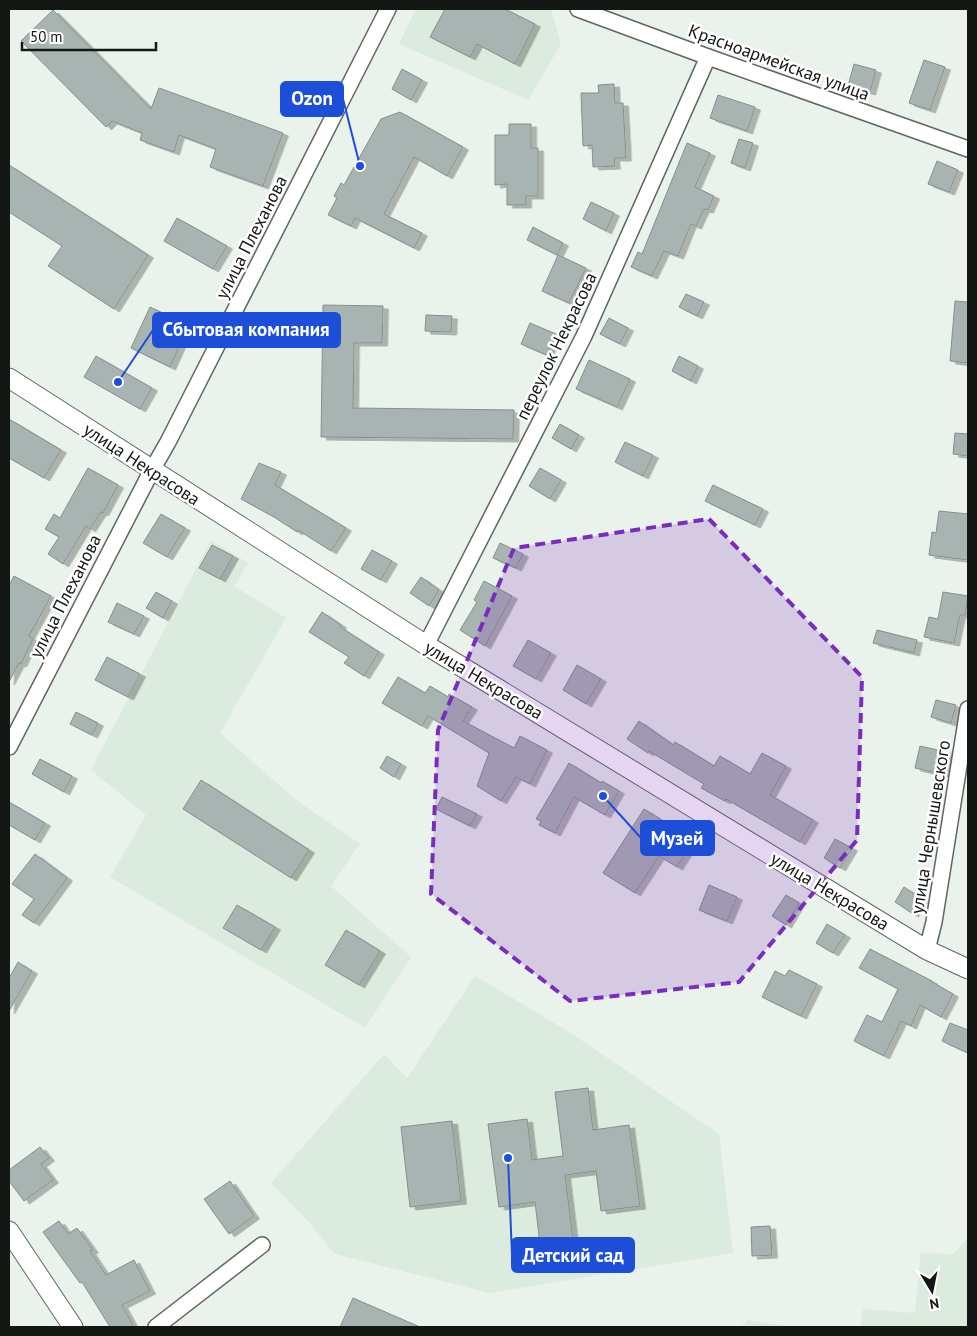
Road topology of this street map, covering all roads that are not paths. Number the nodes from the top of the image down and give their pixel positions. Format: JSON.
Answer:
{"nodes":[{"id":1,"x":388,"y":9,"type":"edge"},
{"id":2,"x":578,"y":9,"type":"edge"},
{"id":3,"x":708,"y":57,"type":"junction"},
{"id":4,"x":968,"y":149,"type":"edge"},
{"id":5,"x":9,"y":378,"type":"edge"},
{"id":6,"x":152,"y":470,"type":"junction"},
{"id":7,"x":426,"y":645,"type":"junction"},
{"id":8,"x":968,"y":709,"type":"edge"},
{"id":9,"x":9,"y":747,"type":"edge"},
{"id":10,"x":927,"y":950,"type":"junction"},
{"id":11,"x":968,"y":969,"type":"edge"},
{"id":12,"x":9,"y":1231,"type":"edge"},
{"id":13,"x":262,"y":1245,"type":"dead end"},
{"id":14,"x":73,"y":1327,"type":"edge"},
{"id":15,"x":156,"y":1327,"type":"edge"}],
"edges":[{"from":1,"to":6,"type":"street","name":"улица Плеханова"},
{"from":2,"to":3,"type":"street","name":"Красноармейская улица"},
{"from":3,"to":4,"type":"street","name":"Красноармейская улица"},
{"from":3,"to":7,"type":"street","name":"переулок Некрасова"},
{"from":5,"to":6,"type":"street","name":"улица Некрасова"},
{"from":6,"to":7,"type":"street","name":"улица Некрасова"},
{"from":6,"to":9,"type":"street","name":"улица Плеханова"},
{"from":7,"to":10,"type":"street","name":"улица Некрасова"},
{"from":8,"to":10,"type":"street","name":"улица Чернышевского"},
{"from":10,"to":11,"type":"street","name":"улица Некрасова"},
{"from":12,"to":14,"type":"street"},
{"from":13,"to":15,"type":"street"}]}
